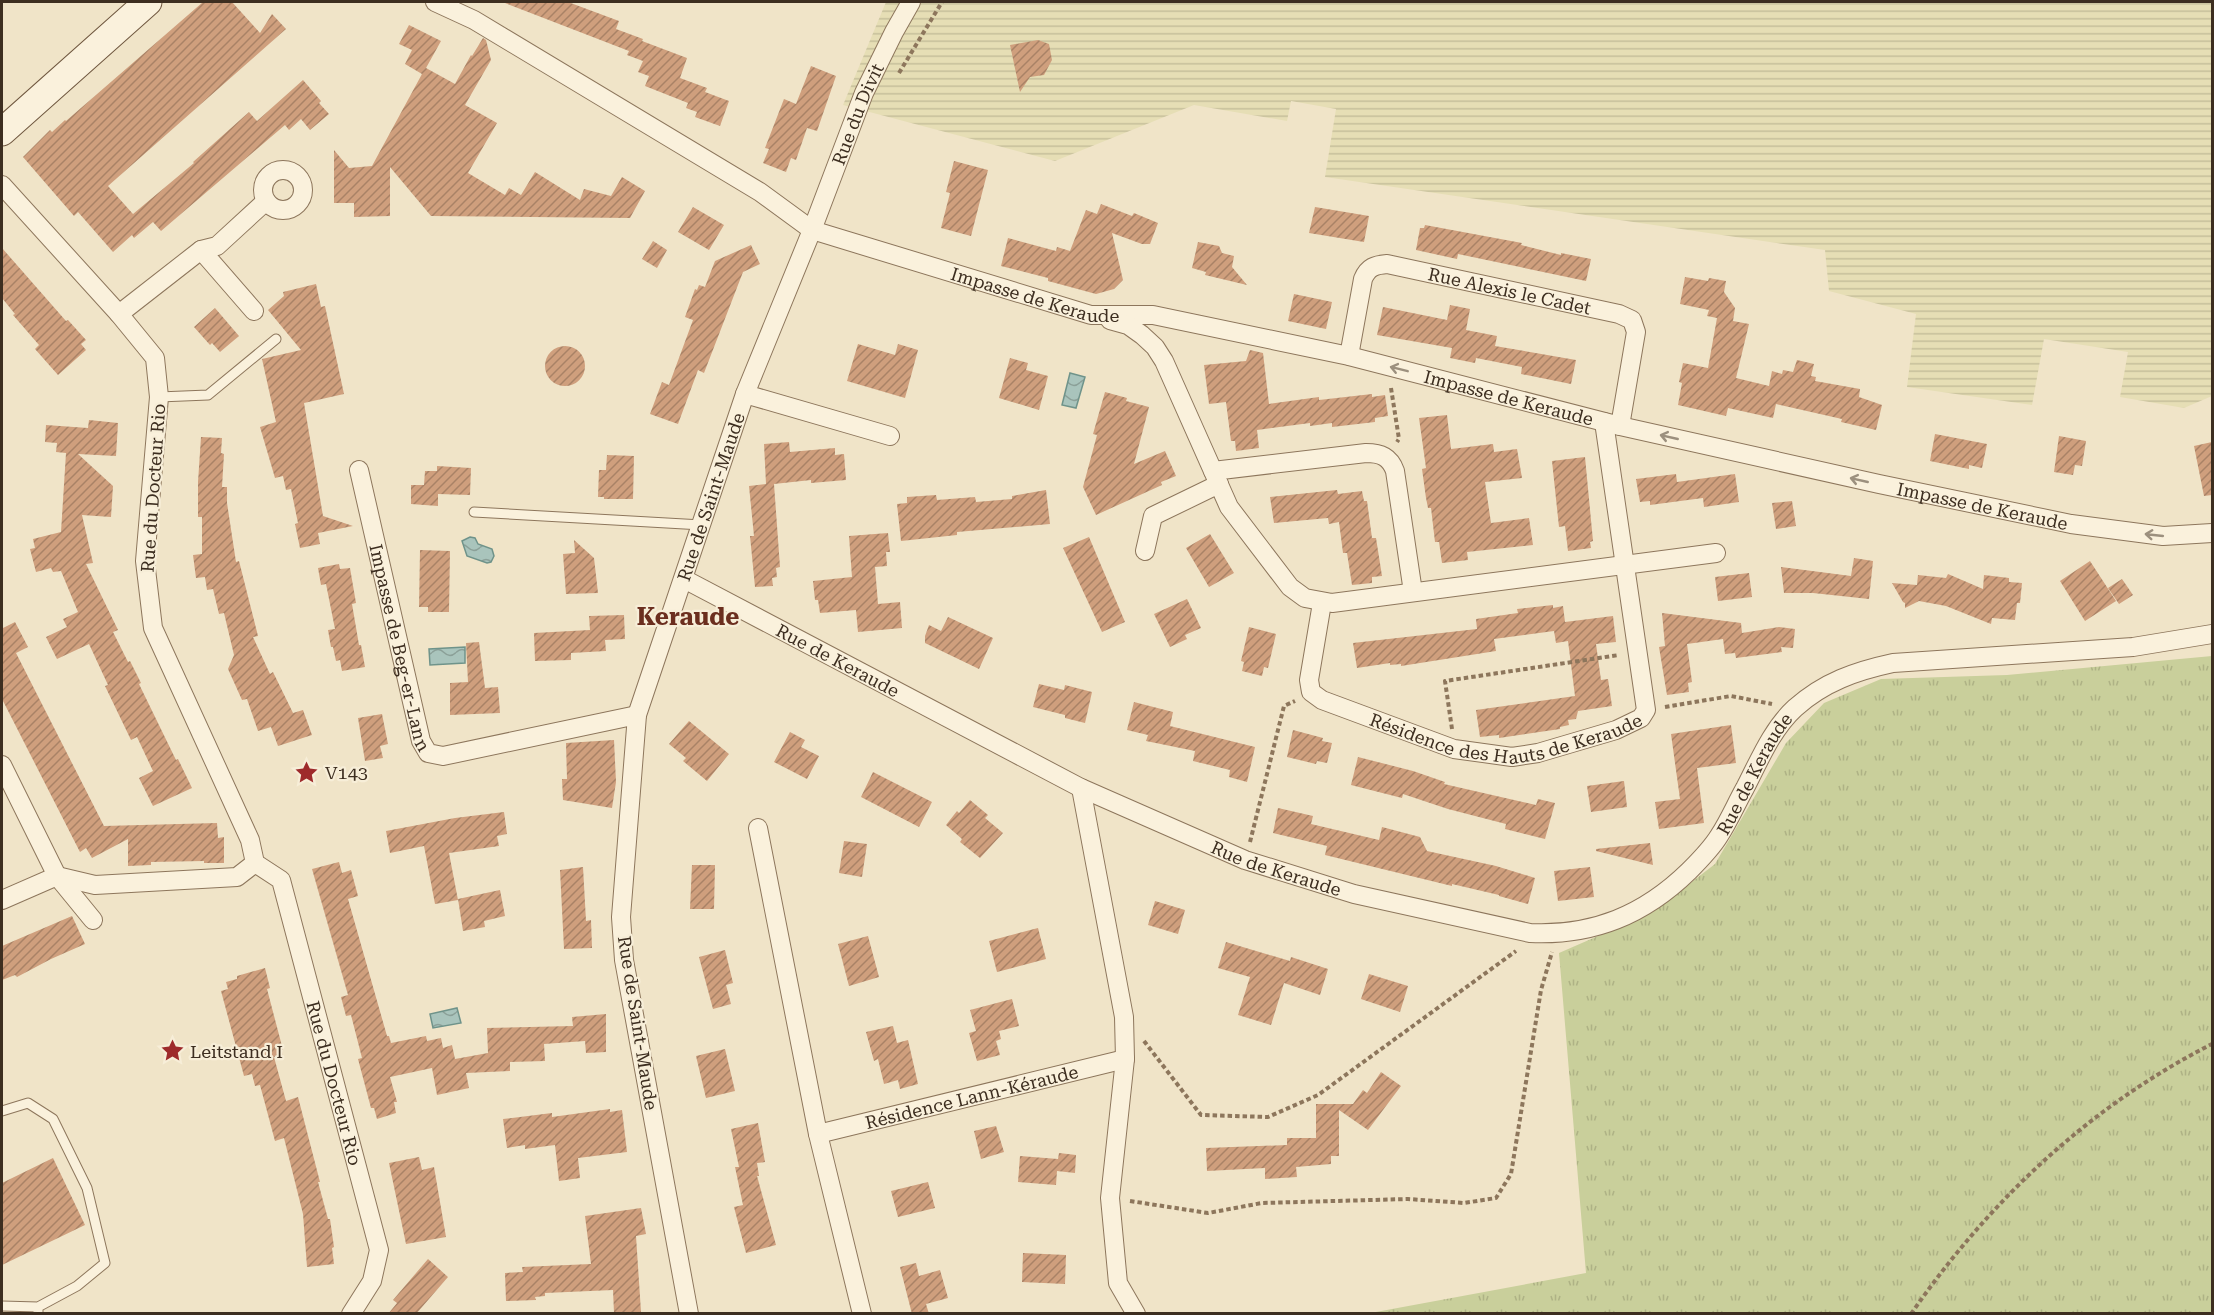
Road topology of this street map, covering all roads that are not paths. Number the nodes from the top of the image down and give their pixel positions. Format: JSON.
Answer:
{"nodes":[{"id":1,"x":148,"y":2,"type":"edge"},
{"id":2,"x":435,"y":2,"type":"edge"},
{"id":3,"x":912,"y":2,"type":"edge"},
{"id":4,"x":2,"y":132,"type":"edge"},
{"id":5,"x":2,"y":185,"type":"edge"},
{"id":6,"x":266,"y":201,"type":"dead end"},
{"id":7,"x":812,"y":230,"type":"junction"},
{"id":8,"x":201,"y":250,"type":"junction"},
{"id":9,"x":254,"y":310,"type":"dead end"},
{"id":10,"x":120,"y":314,"type":"junction"},
{"id":11,"x":1091,"y":315,"type":"junction"},
{"id":12,"x":276,"y":339,"type":"dead end"},
{"id":13,"x":1349,"y":356,"type":"junction"},
{"id":14,"x":745,"y":394,"type":"junction"},
{"id":15,"x":159,"y":397,"type":"junction"},
{"id":16,"x":1612,"y":424,"type":"junction"},
{"id":17,"x":890,"y":436,"type":"dead end"},
{"id":18,"x":359,"y":470,"type":"dead end"},
{"id":19,"x":1216,"y":478,"type":"junction"},
{"id":20,"x":474,"y":512,"type":"dead end"},
{"id":21,"x":702,"y":525,"type":"junction"},
{"id":22,"x":2212,"y":533,"type":"edge"},
{"id":23,"x":1145,"y":551,"type":"dead end"},
{"id":24,"x":1716,"y":553,"type":"dead end"},
{"id":25,"x":1625,"y":565,"type":"junction"},
{"id":26,"x":684,"y":579,"type":"junction"},
{"id":27,"x":1413,"y":592,"type":"junction"},
{"id":28,"x":1322,"y":603,"type":"junction"},
{"id":29,"x":2212,"y":634,"type":"edge"},
{"id":30,"x":637,"y":715,"type":"junction"},
{"id":31,"x":2,"y":765,"type":"edge"},
{"id":32,"x":1081,"y":788,"type":"junction"},
{"id":33,"x":758,"y":828,"type":"dead end"},
{"id":34,"x":255,"y":863,"type":"junction"},
{"id":35,"x":57,"y":876,"type":"junction"},
{"id":36,"x":2,"y":900,"type":"edge"},
{"id":37,"x":93,"y":920,"type":"dead end"},
{"id":38,"x":1125,"y":1059,"type":"junction"},
{"id":39,"x":2,"y":1111,"type":"edge"},
{"id":40,"x":818,"y":1134,"type":"junction"},
{"id":41,"x":2,"y":1306,"type":"edge"},
{"id":42,"x":38,"y":1310,"type":"edge"},
{"id":43,"x":351,"y":1314,"type":"edge"},
{"id":44,"x":689,"y":1314,"type":"edge"},
{"id":45,"x":862,"y":1314,"type":"edge"},
{"id":46,"x":1136,"y":1314,"type":"edge"}],
"edges":[{"from":1,"to":4,"type":"street"},
{"from":2,"to":7,"type":"street"},
{"from":3,"to":7,"type":"street","name":"Rue du Divit"},
{"from":5,"to":10,"type":"street","name":"Rue du Docteur Rio"},
{"from":6,"to":8,"type":"street"},
{"from":7,"to":11,"type":"street","name":"Impasse de Keraude"},
{"from":7,"to":14,"type":"street","name":"Rue de Saint-Maude"},
{"from":8,"to":9,"type":"street"},
{"from":8,"to":10,"type":"street"},
{"from":10,"to":15,"type":"street","name":"Rue du Docteur Rio"},
{"from":11,"to":13,"type":"street","name":"Impasse de Keraude"},
{"from":11,"to":19,"type":"street"},
{"from":12,"to":15,"type":"lane"},
{"from":16,"to":13,"type":"street","name":"Impasse de Keraude","one_way":true},
{"from":13,"to":16,"type":"street","name":"Rue Alexis le Cadet"},
{"from":14,"to":17,"type":"street"},
{"from":14,"to":21,"type":"street","name":"Rue de Saint-Maude"},
{"from":15,"to":34,"type":"street","name":"Rue du Docteur Rio"},
{"from":22,"to":16,"type":"street","name":"Impasse de Keraude","one_way":true},
{"from":16,"to":25,"type":"street","name":"Résidence des Hauts de Keraude"},
{"from":18,"to":30,"type":"street","name":"Impasse de Beg-er-Lann"},
{"from":19,"to":23,"type":"street"},
{"from":19,"to":27,"type":"street"},
{"from":19,"to":28,"type":"street"},
{"from":20,"to":21,"type":"lane"},
{"from":21,"to":26,"type":"street","name":"Rue de Saint-Maude"},
{"from":24,"to":25,"type":"street"},
{"from":25,"to":27,"type":"street"},
{"from":25,"to":28,"type":"street","name":"Résidence des Hauts de Keraude"},
{"from":26,"to":30,"type":"street","name":"Rue de Saint-Maude"},
{"from":26,"to":32,"type":"street","name":"Rue de Keraude"},
{"from":27,"to":28,"type":"street"},
{"from":29,"to":32,"type":"street","name":"Rue de Keraude"},
{"from":30,"to":44,"type":"street","name":"Rue de Saint-Maude"},
{"from":31,"to":35,"type":"street"},
{"from":32,"to":38,"type":"street"},
{"from":33,"to":40,"type":"street"},
{"from":34,"to":35,"type":"street"},
{"from":34,"to":43,"type":"street","name":"Rue du Docteur Rio"},
{"from":35,"to":36,"type":"street"},
{"from":35,"to":37,"type":"street"},
{"from":38,"to":40,"type":"street","name":"Résidence Lann-Kéraude"},
{"from":38,"to":46,"type":"street"},
{"from":39,"to":42,"type":"lane"},
{"from":40,"to":45,"type":"street"},
{"from":41,"to":42,"type":"lane"}]}
